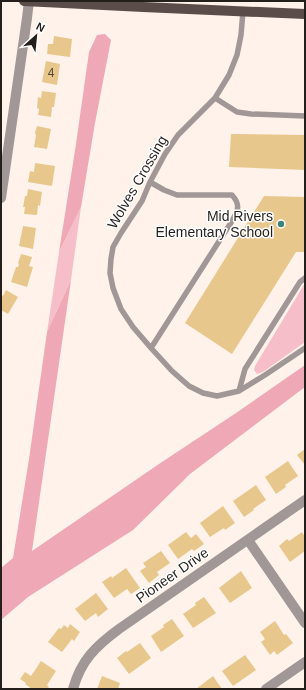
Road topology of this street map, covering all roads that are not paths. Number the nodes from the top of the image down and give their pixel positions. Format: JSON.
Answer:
{"nodes":[{"id":1,"x":24,"y":1,"type":"edge"},
{"id":2,"x":29,"y":1,"type":"edge"},
{"id":3,"x":243,"y":11,"type":"junction"},
{"id":4,"x":305,"y":14,"type":"edge"},
{"id":5,"x":215,"y":98,"type":"junction"},
{"id":6,"x":305,"y":116,"type":"edge"},
{"id":7,"x":3,"y":170,"type":"edge"},
{"id":8,"x":150,"y":182,"type":"junction"},
{"id":9,"x":1,"y":198,"type":"edge"},
{"id":10,"x":305,"y":278,"type":"edge"},
{"id":11,"x":151,"y":348,"type":"junction"},
{"id":12,"x":305,"y":348,"type":"edge"},
{"id":13,"x":239,"y":391,"type":"junction"},
{"id":14,"x":305,"y":500,"type":"edge"},
{"id":15,"x":248,"y":540,"type":"junction"},
{"id":16,"x":305,"y":623,"type":"edge"},
{"id":17,"x":305,"y":662,"type":"edge"},
{"id":18,"x":73,"y":689,"type":"edge"},
{"id":19,"x":266,"y":689,"type":"edge"}],
"edges":[{"from":1,"to":2,"type":"main road"},
{"from":2,"to":3,"type":"main road"},
{"from":2,"to":7,"type":"street"},
{"from":3,"to":4,"type":"main road"},
{"from":3,"to":5,"type":"lane","name":"Wolves Crossing"},
{"from":5,"to":6,"type":"lane"},
{"from":5,"to":8,"type":"lane","name":"Wolves Crossing"},
{"from":7,"to":9,"type":"street"},
{"from":8,"to":11,"type":"lane","name":"Wolves Crossing"},
{"from":8,"to":11,"type":"lane"},
{"from":10,"to":13,"type":"lane"},
{"from":11,"to":13,"type":"lane","name":"Wolves Crossing"},
{"from":12,"to":13,"type":"lane","name":"Wolves Crossing"},
{"from":14,"to":15,"type":"street","name":"Pioneer Drive"},
{"from":15,"to":16,"type":"street"},
{"from":15,"to":18,"type":"street","name":"Pioneer Drive"},
{"from":17,"to":19,"type":"street"}]}
